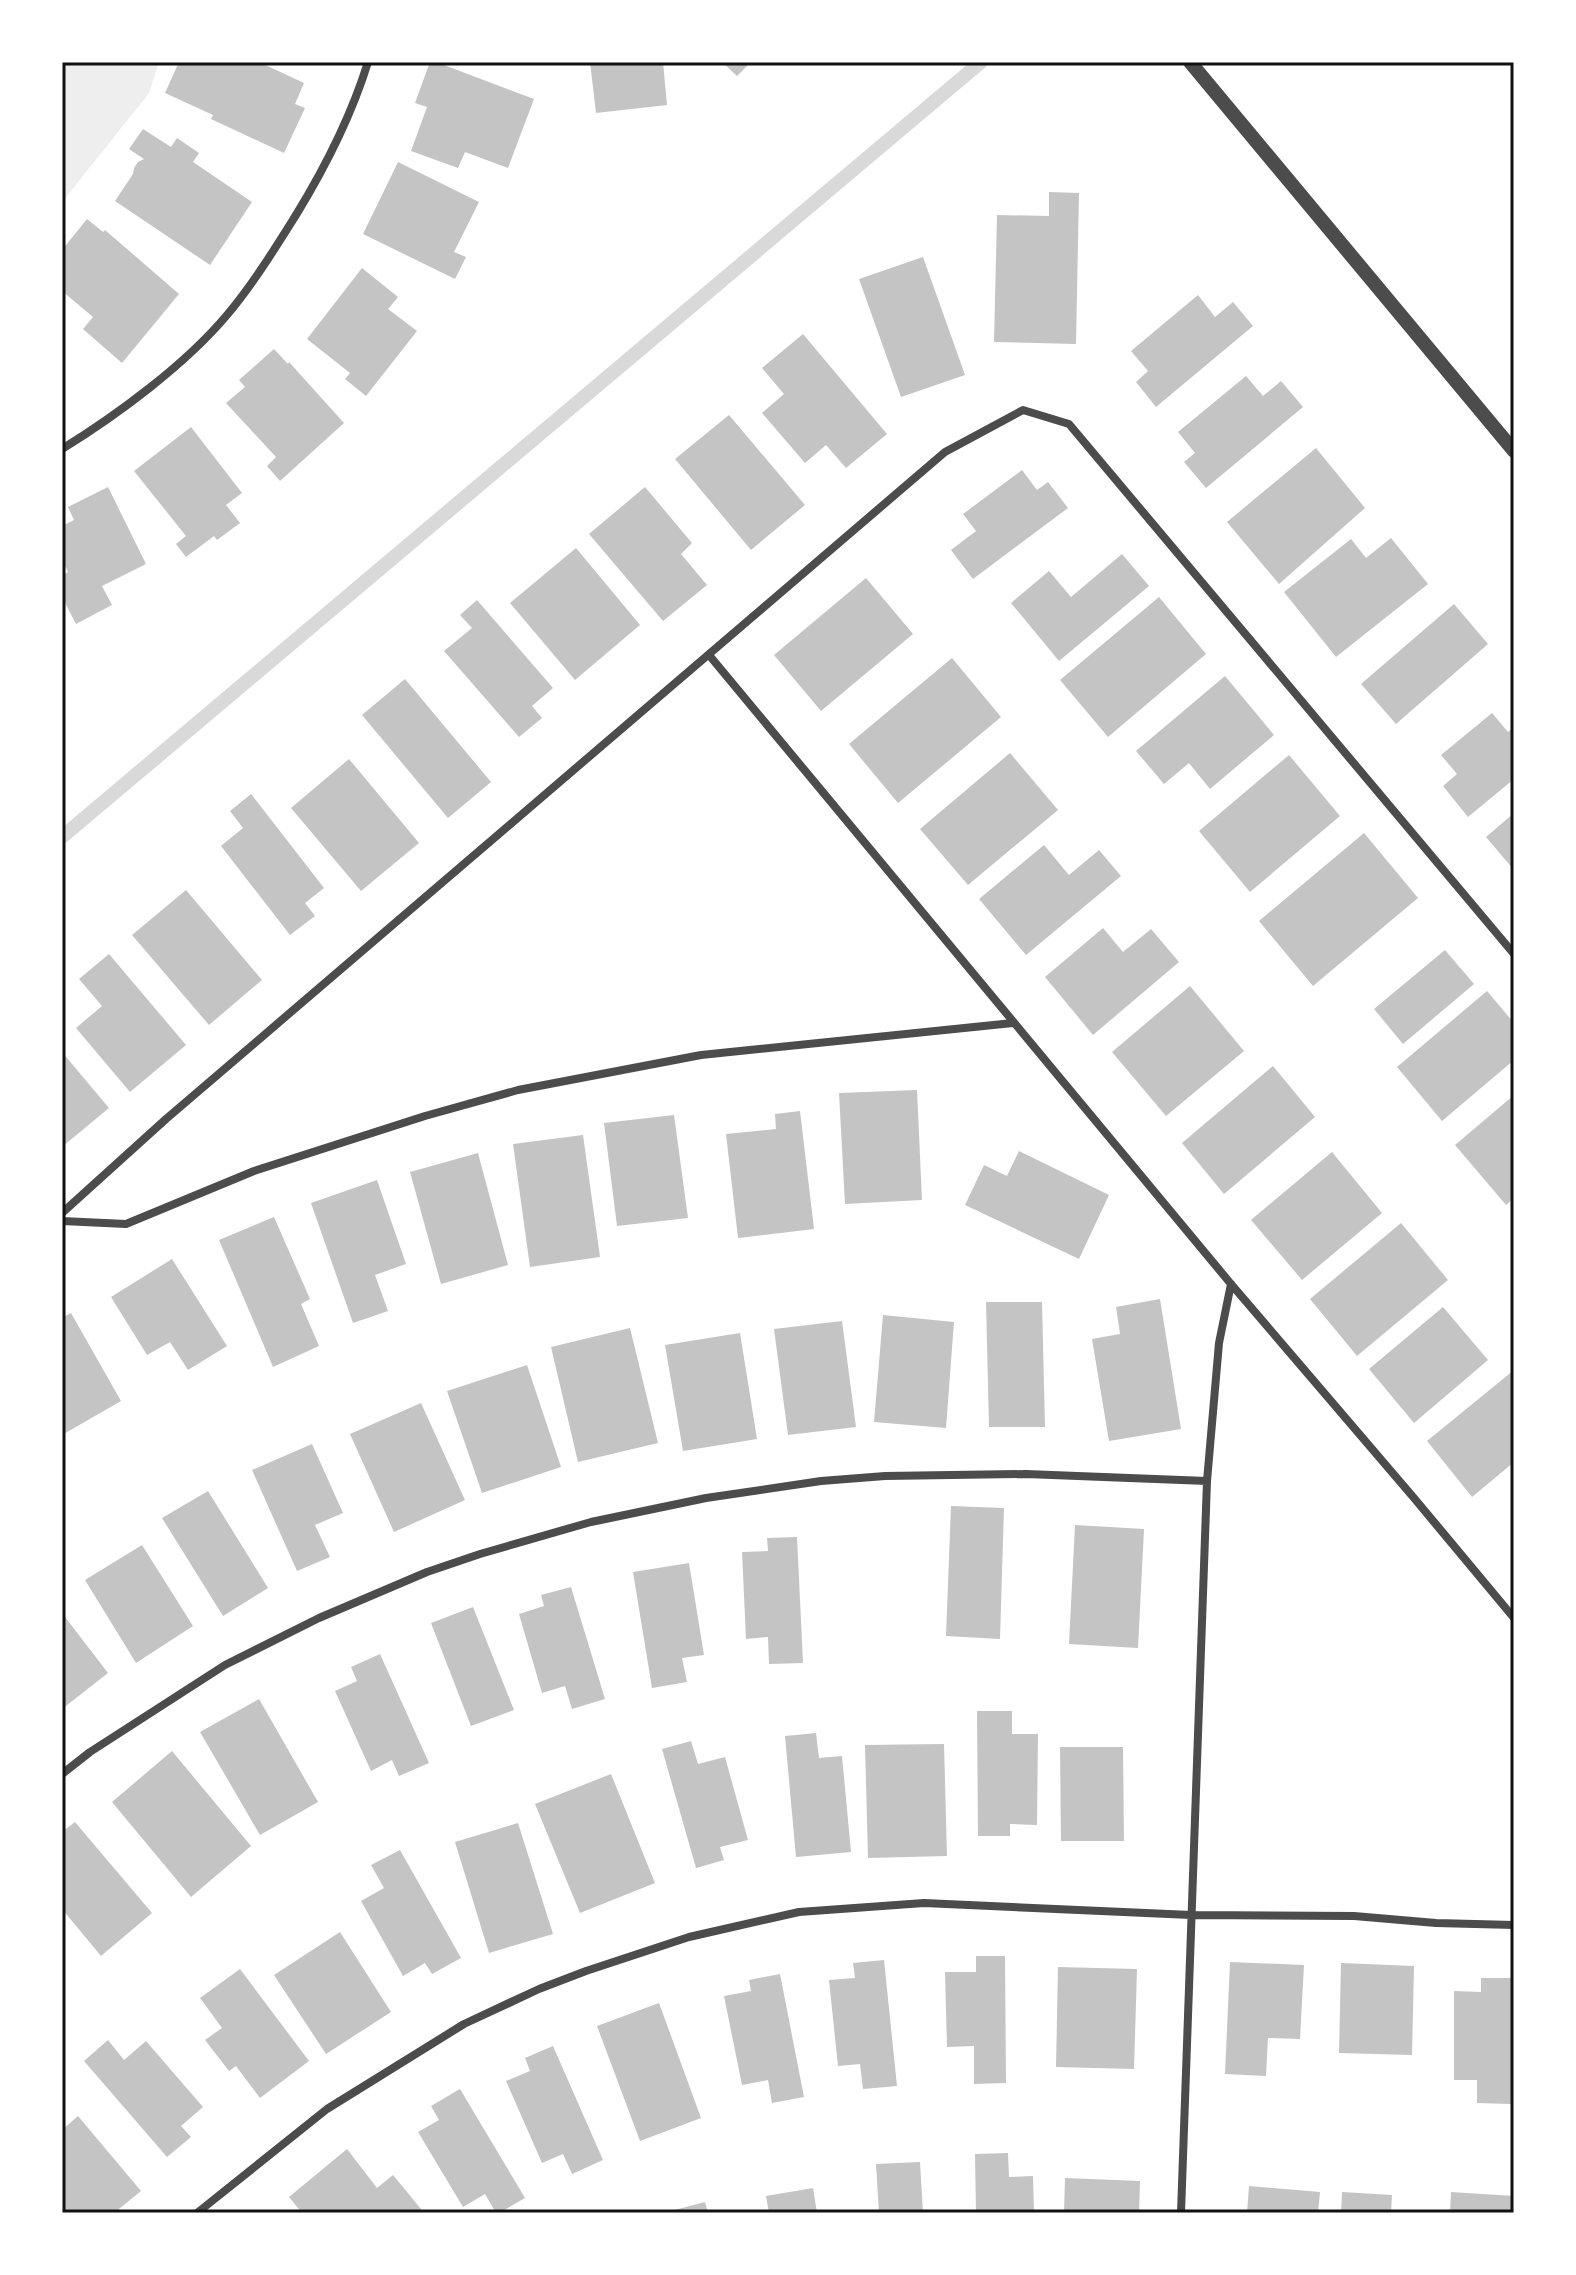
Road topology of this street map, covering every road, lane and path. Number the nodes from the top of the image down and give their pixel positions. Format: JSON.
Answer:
{"nodes":[{"id":1,"x":368,"y":62,"type":"edge"},
{"id":2,"x":1190,"y":62,"type":"edge"},
{"id":3,"x":62,"y":449,"type":"edge"},
{"id":4,"x":1514,"y":451,"type":"edge"},
{"id":5,"x":709,"y":655,"type":"junction"},
{"id":6,"x":1514,"y":954,"type":"edge"},
{"id":7,"x":1013,"y":1023,"type":"junction"},
{"id":8,"x":62,"y":1213,"type":"edge"},
{"id":9,"x":62,"y":1221,"type":"edge"},
{"id":10,"x":1231,"y":1284,"type":"junction"},
{"id":11,"x":1207,"y":1481,"type":"junction"},
{"id":12,"x":1514,"y":1618,"type":"edge"},
{"id":13,"x":62,"y":1774,"type":"edge"},
{"id":14,"x":1191,"y":1915,"type":"junction"},
{"id":15,"x":1514,"y":1925,"type":"edge"},
{"id":16,"x":197,"y":2213,"type":"edge"},
{"id":17,"x":1181,"y":2213,"type":"edge"}],
"edges":[{"from":1,"to":3,"type":"street"},
{"from":2,"to":4,"type":"street"},
{"from":5,"to":6,"type":"street"},
{"from":5,"to":7,"type":"street"},
{"from":5,"to":8,"type":"street"},
{"from":7,"to":9,"type":"street"},
{"from":7,"to":10,"type":"street"},
{"from":10,"to":11,"type":"street"},
{"from":10,"to":12,"type":"street"},
{"from":11,"to":13,"type":"street"},
{"from":11,"to":14,"type":"street"},
{"from":14,"to":15,"type":"street"},
{"from":14,"to":16,"type":"street"},
{"from":14,"to":17,"type":"street"}]}
